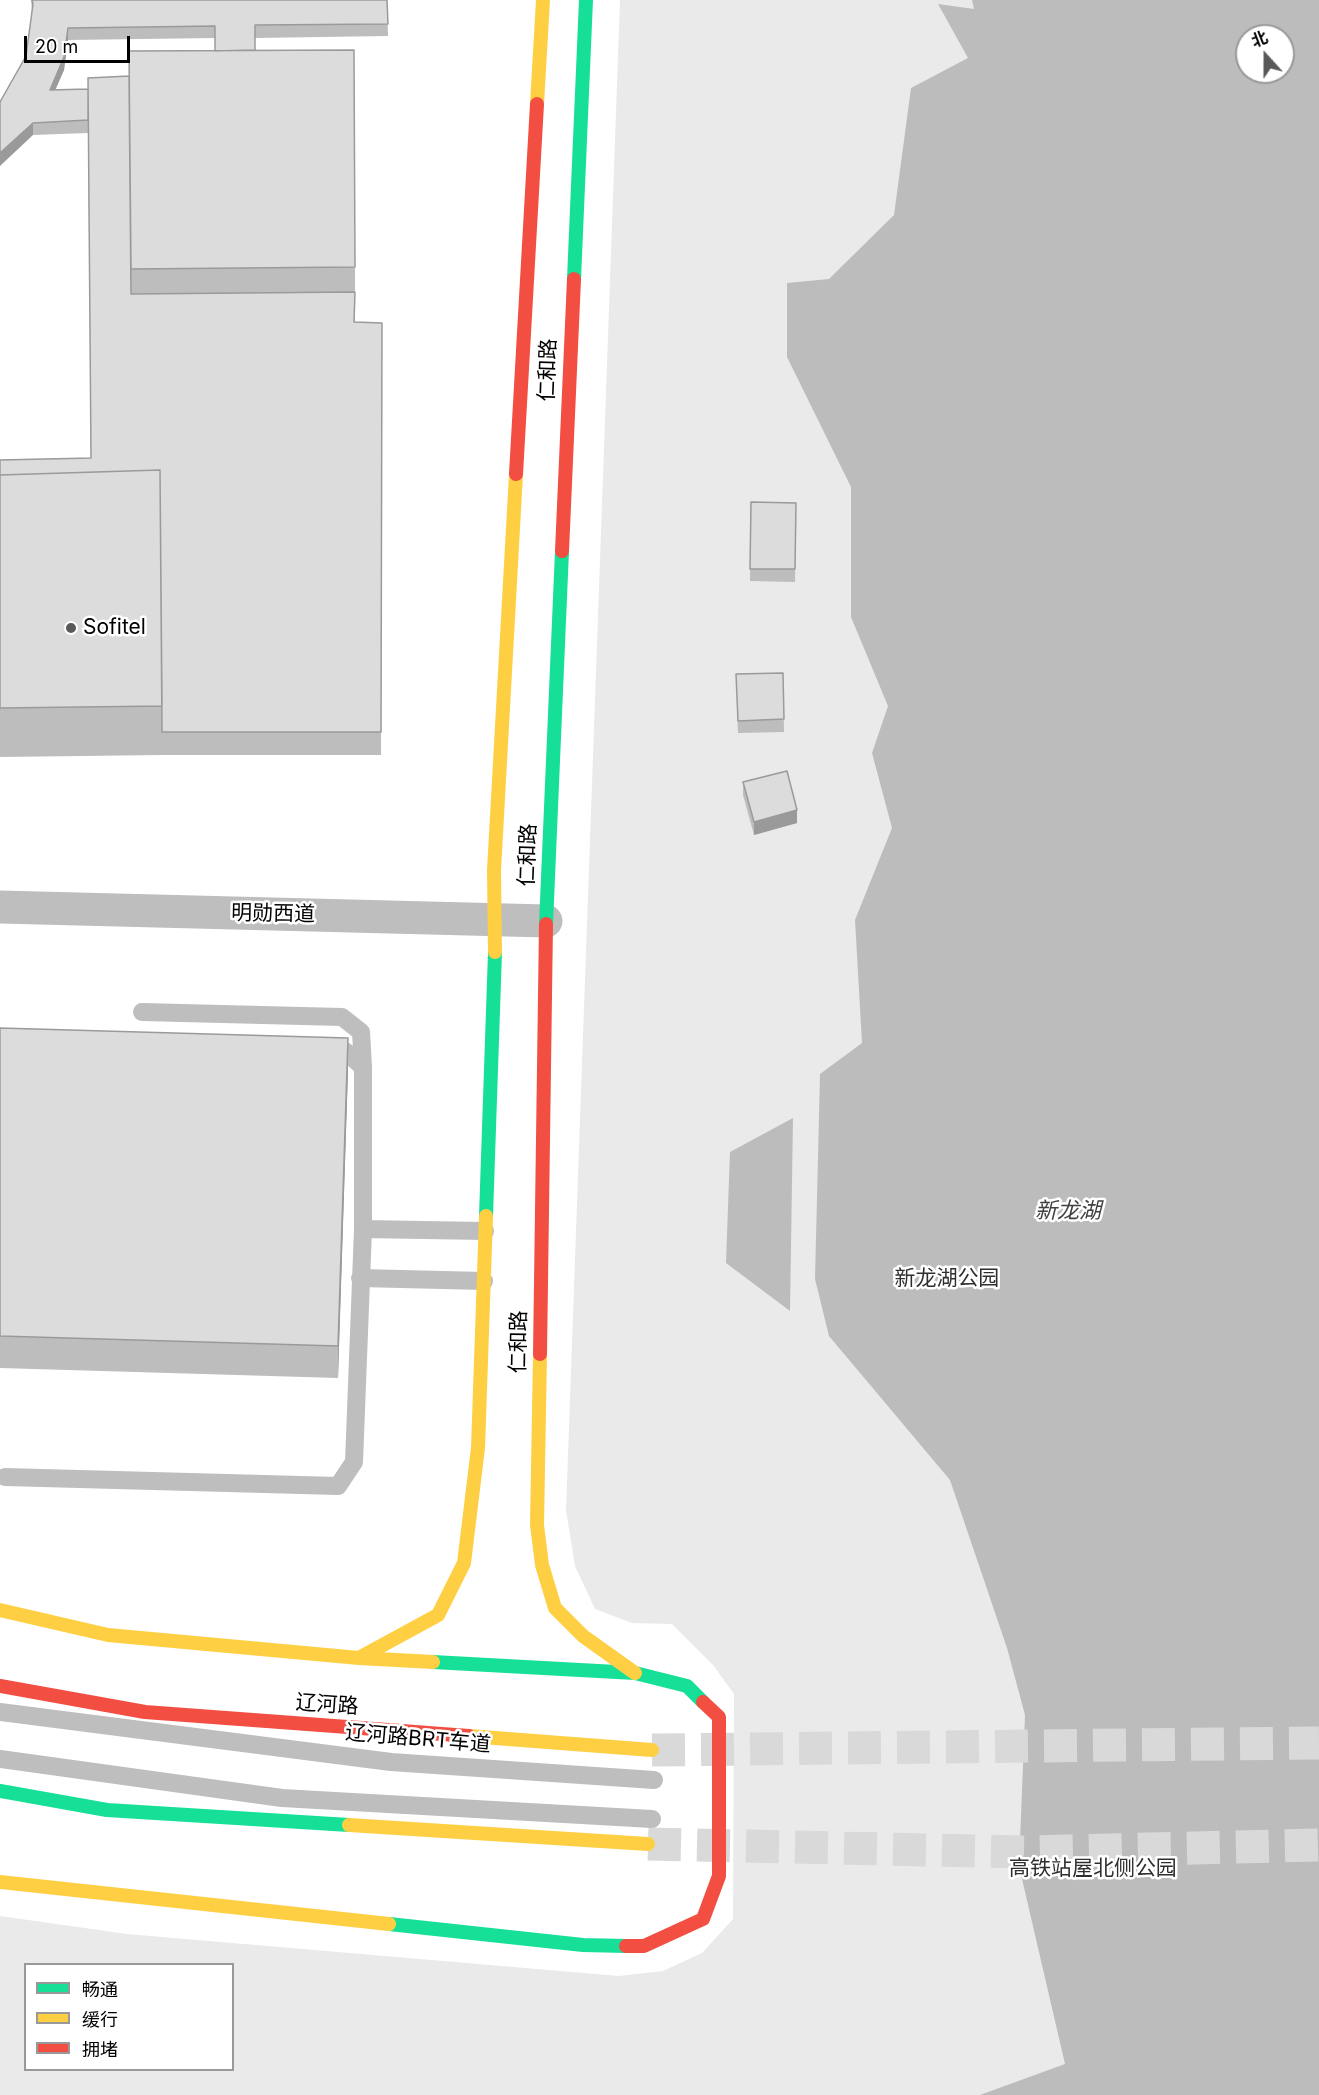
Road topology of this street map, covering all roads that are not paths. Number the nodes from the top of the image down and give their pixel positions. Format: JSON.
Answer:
{"nodes":[{"id":1,"x":543,"y":0,"type":"edge"},
{"id":2,"x":586,"y":0,"type":"edge"},
{"id":3,"x":0,"y":907,"type":"edge"},
{"id":4,"x":496,"y":918,"type":"junction"},
{"id":5,"x":546,"y":921,"type":"junction"},
{"id":6,"x":142,"y":1012,"type":"dead end"},
{"id":7,"x":309,"y":1049,"type":"edge"},
{"id":8,"x":363,"y":1067,"type":"junction"},
{"id":9,"x":363,"y":1229,"type":"junction"},
{"id":10,"x":485,"y":1231,"type":"junction"},
{"id":11,"x":360,"y":1278,"type":"junction"},
{"id":12,"x":484,"y":1281,"type":"junction"},
{"id":13,"x":5,"y":1477,"type":"dead end"},
{"id":14,"x":0,"y":1610,"type":"edge"},
{"id":15,"x":359,"y":1658,"type":"junction"},
{"id":16,"x":635,"y":1673,"type":"junction"},
{"id":17,"x":0,"y":1686,"type":"edge"},
{"id":18,"x":0,"y":1712,"type":"edge"},
{"id":19,"x":652,"y":1750,"type":"tunnel mouth"},
{"id":20,"x":0,"y":1759,"type":"edge"},
{"id":21,"x":654,"y":1780,"type":"dead end"},
{"id":22,"x":0,"y":1791,"type":"edge"},
{"id":23,"x":652,"y":1819,"type":"dead end"},
{"id":24,"x":648,"y":1844,"type":"tunnel mouth"},
{"id":25,"x":0,"y":1882,"type":"edge"}],
"edges":[{"from":1,"to":4,"type":"street","name":"仁和路"},
{"from":2,"to":5,"type":"street","name":"仁和路"},
{"from":3,"to":4,"type":"street","name":"明勋西道"},
{"from":4,"to":5,"type":"street","name":"明勋西道"},
{"from":4,"to":10,"type":"street","name":"仁和路"},
{"from":5,"to":16,"type":"street","name":"仁和路"},
{"from":6,"to":8,"type":"lane"},
{"from":7,"to":8,"type":"lane"},
{"from":8,"to":9,"type":"lane"},
{"from":9,"to":10,"type":"lane"},
{"from":9,"to":11,"type":"lane"},
{"from":10,"to":12,"type":"street","name":"仁和路"},
{"from":11,"to":12,"type":"lane"},
{"from":11,"to":13,"type":"lane"},
{"from":12,"to":15,"type":"street","name":"仁和路"},
{"from":14,"to":15,"type":"street"},
{"from":15,"to":16,"type":"street"},
{"from":16,"to":25,"type":"street"},
{"from":17,"to":19,"type":"street","name":"辽河路"},
{"from":18,"to":21,"type":"lane","name":"辽河路BRT车道"},
{"from":20,"to":23,"type":"lane"},
{"from":22,"to":24,"type":"street"}]}
